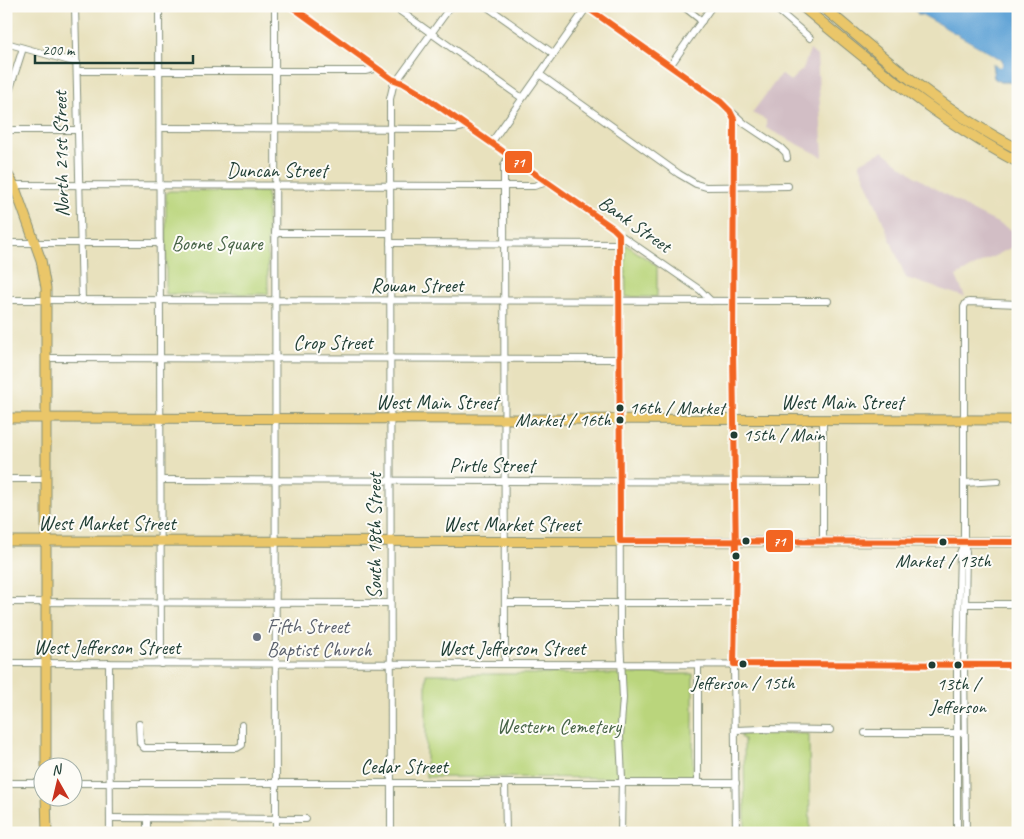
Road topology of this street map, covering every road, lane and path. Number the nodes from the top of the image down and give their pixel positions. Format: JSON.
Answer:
{"nodes":[{"id":1,"x":75,"y":6,"type":"edge"},
{"id":2,"x":160,"y":6,"type":"edge"},
{"id":3,"x":275,"y":6,"type":"edge"},
{"id":4,"x":291,"y":6,"type":"edge"},
{"id":5,"x":393,"y":6,"type":"edge"},
{"id":6,"x":451,"y":6,"type":"edge"},
{"id":7,"x":486,"y":6,"type":"edge"},
{"id":8,"x":683,"y":6,"type":"edge"},
{"id":9,"x":712,"y":6,"type":"edge"},
{"id":10,"x":773,"y":6,"type":"edge"},
{"id":11,"x":802,"y":6,"type":"edge"},
{"id":12,"x":822,"y":6,"type":"edge"},
{"id":13,"x":586,"y":7,"type":"edge"},
{"id":14,"x":702,"y":21,"type":"junction"},
{"id":15,"x":432,"y":34,"type":"junction"},
{"id":16,"x":810,"y":38,"type":"dead end"},
{"id":17,"x":6,"y":43,"type":"edge"},
{"id":18,"x":23,"y":48,"type":"junction"},
{"id":19,"x":554,"y":54,"type":"junction"},
{"id":20,"x":77,"y":63,"type":"junction"},
{"id":21,"x":670,"y":66,"type":"junction"},
{"id":22,"x":378,"y":68,"type":"junction"},
{"id":23,"x":77,"y":71,"type":"junction"},
{"id":24,"x":160,"y":71,"type":"junction"},
{"id":25,"x":275,"y":71,"type":"junction"},
{"id":26,"x":539,"y":74,"type":"junction"},
{"id":27,"x":397,"y":81,"type":"junction"},
{"id":28,"x":522,"y":98,"type":"junction"},
{"id":29,"x":6,"y":101,"type":"edge"},
{"id":30,"x":730,"y":111,"type":"junction"},
{"id":31,"x":467,"y":126,"type":"junction"},
{"id":32,"x":160,"y":128,"type":"junction"},
{"id":33,"x":275,"y":128,"type":"junction"},
{"id":34,"x":390,"y":129,"type":"junction"},
{"id":35,"x":6,"y":130,"type":"edge"},
{"id":36,"x":78,"y":130,"type":"junction"},
{"id":37,"x":491,"y":142,"type":"junction"},
{"id":38,"x":1018,"y":149,"type":"edge"},
{"id":39,"x":509,"y":155,"type":"junction"},
{"id":40,"x":787,"y":158,"type":"dead end"},
{"id":41,"x":1018,"y":162,"type":"edge"},
{"id":42,"x":6,"y":172,"type":"edge"},
{"id":43,"x":548,"y":182,"type":"junction"},
{"id":44,"x":10,"y":185,"type":"edge"},
{"id":45,"x":80,"y":185,"type":"junction"},
{"id":46,"x":160,"y":186,"type":"junction"},
{"id":47,"x":275,"y":186,"type":"junction"},
{"id":48,"x":389,"y":186,"type":"junction"},
{"id":49,"x":504,"y":186,"type":"junction"},
{"id":50,"x":734,"y":186,"type":"junction"},
{"id":51,"x":788,"y":186,"type":"dead end"},
{"id":52,"x":275,"y":232,"type":"junction"},
{"id":53,"x":390,"y":233,"type":"junction"},
{"id":54,"x":620,"y":234,"type":"junction"},
{"id":55,"x":6,"y":242,"type":"edge"},
{"id":56,"x":34,"y":243,"type":"junction"},
{"id":57,"x":81,"y":243,"type":"junction"},
{"id":58,"x":160,"y":243,"type":"junction"},
{"id":59,"x":390,"y":244,"type":"junction"},
{"id":60,"x":504,"y":244,"type":"junction"},
{"id":61,"x":620,"y":244,"type":"junction"},
{"id":62,"x":6,"y":300,"type":"edge"},
{"id":63,"x":46,"y":300,"type":"junction"},
{"id":64,"x":161,"y":300,"type":"junction"},
{"id":65,"x":275,"y":300,"type":"junction"},
{"id":66,"x":82,"y":301,"type":"junction"},
{"id":67,"x":390,"y":301,"type":"junction"},
{"id":68,"x":504,"y":301,"type":"junction"},
{"id":69,"x":710,"y":301,"type":"junction"},
{"id":70,"x":734,"y":301,"type":"junction"},
{"id":71,"x":828,"y":301,"type":"dead end"},
{"id":72,"x":618,"y":302,"type":"junction"},
{"id":73,"x":1018,"y":304,"type":"edge"},
{"id":74,"x":46,"y":358,"type":"junction"},
{"id":75,"x":160,"y":358,"type":"junction"},
{"id":76,"x":275,"y":358,"type":"junction"},
{"id":77,"x":390,"y":358,"type":"junction"},
{"id":78,"x":505,"y":359,"type":"junction"},
{"id":79,"x":620,"y":359,"type":"junction"},
{"id":80,"x":6,"y":418,"type":"edge"},
{"id":81,"x":46,"y":418,"type":"junction"},
{"id":82,"x":161,"y":418,"type":"junction"},
{"id":83,"x":276,"y":419,"type":"junction"},
{"id":84,"x":390,"y":419,"type":"junction"},
{"id":85,"x":735,"y":419,"type":"junction"},
{"id":86,"x":504,"y":420,"type":"junction"},
{"id":87,"x":620,"y":420,"type":"junction"},
{"id":88,"x":823,"y":420,"type":"junction"},
{"id":89,"x":964,"y":420,"type":"junction"},
{"id":90,"x":1018,"y":420,"type":"edge"},
{"id":91,"x":6,"y":479,"type":"edge"},
{"id":92,"x":46,"y":479,"type":"junction"},
{"id":93,"x":161,"y":480,"type":"junction"},
{"id":94,"x":276,"y":480,"type":"junction"},
{"id":95,"x":390,"y":480,"type":"junction"},
{"id":96,"x":505,"y":481,"type":"junction"},
{"id":97,"x":620,"y":481,"type":"junction"},
{"id":98,"x":998,"y":481,"type":"dead end"},
{"id":99,"x":735,"y":482,"type":"junction"},
{"id":100,"x":823,"y":482,"type":"junction"},
{"id":101,"x":964,"y":483,"type":"junction"},
{"id":102,"x":160,"y":540,"type":"junction"},
{"id":103,"x":6,"y":541,"type":"edge"},
{"id":104,"x":46,"y":541,"type":"junction"},
{"id":105,"x":276,"y":541,"type":"junction"},
{"id":106,"x":390,"y":541,"type":"junction"},
{"id":107,"x":620,"y":541,"type":"junction"},
{"id":108,"x":736,"y":541,"type":"junction"},
{"id":109,"x":505,"y":542,"type":"junction"},
{"id":110,"x":823,"y":542,"type":"junction"},
{"id":111,"x":964,"y":542,"type":"junction"},
{"id":112,"x":1018,"y":542,"type":"edge"},
{"id":113,"x":6,"y":602,"type":"edge"},
{"id":114,"x":46,"y":602,"type":"junction"},
{"id":115,"x":160,"y":602,"type":"junction"},
{"id":116,"x":276,"y":602,"type":"junction"},
{"id":117,"x":390,"y":603,"type":"junction"},
{"id":118,"x":505,"y":603,"type":"junction"},
{"id":119,"x":620,"y":603,"type":"junction"},
{"id":120,"x":735,"y":603,"type":"junction"},
{"id":121,"x":965,"y":604,"type":"junction"},
{"id":122,"x":1018,"y":604,"type":"edge"},
{"id":123,"x":46,"y":663,"type":"junction"},
{"id":124,"x":6,"y":664,"type":"edge"},
{"id":125,"x":109,"y":664,"type":"junction"},
{"id":126,"x":161,"y":664,"type":"junction"},
{"id":127,"x":276,"y":664,"type":"junction"},
{"id":128,"x":390,"y":664,"type":"junction"},
{"id":129,"x":505,"y":664,"type":"junction"},
{"id":130,"x":734,"y":664,"type":"junction"},
{"id":131,"x":621,"y":665,"type":"junction"},
{"id":132,"x":698,"y":665,"type":"junction"},
{"id":133,"x":961,"y":665,"type":"junction"},
{"id":134,"x":1018,"y":665,"type":"edge"},
{"id":135,"x":139,"y":724,"type":"dead end"},
{"id":136,"x":242,"y":724,"type":"dead end"},
{"id":137,"x":736,"y":730,"type":"junction"},
{"id":138,"x":830,"y":730,"type":"dead end"},
{"id":139,"x":865,"y":733,"type":"dead end"},
{"id":140,"x":961,"y":733,"type":"junction"},
{"id":141,"x":46,"y":756,"type":"edge"},
{"id":142,"x":6,"y":783,"type":"edge"},
{"id":143,"x":32,"y":783,"type":"edge"},
{"id":144,"x":82,"y":783,"type":"edge"},
{"id":145,"x":109,"y":783,"type":"junction"},
{"id":146,"x":276,"y":783,"type":"junction"},
{"id":147,"x":390,"y":783,"type":"junction"},
{"id":148,"x":505,"y":783,"type":"junction"},
{"id":149,"x":622,"y":783,"type":"junction"},
{"id":150,"x":698,"y":783,"type":"junction"},
{"id":151,"x":736,"y":783,"type":"junction"},
{"id":152,"x":46,"y":806,"type":"edge"},
{"id":153,"x":110,"y":818,"type":"junction"},
{"id":154,"x":147,"y":818,"type":"junction"},
{"id":155,"x":276,"y":818,"type":"junction"},
{"id":156,"x":306,"y":818,"type":"dead end"},
{"id":157,"x":46,"y":833,"type":"edge"},
{"id":158,"x":110,"y":833,"type":"edge"},
{"id":159,"x":147,"y":833,"type":"edge"},
{"id":160,"x":276,"y":833,"type":"edge"},
{"id":161,"x":391,"y":833,"type":"edge"},
{"id":162,"x":506,"y":833,"type":"edge"},
{"id":163,"x":621,"y":833,"type":"edge"},
{"id":164,"x":736,"y":833,"type":"edge"},
{"id":165,"x":957,"y":833,"type":"edge"},
{"id":166,"x":966,"y":833,"type":"edge"}],
"edges":[{"from":1,"to":20,"type":"street","name":"North 21st Street"},
{"from":2,"to":24,"type":"street"},
{"from":3,"to":25,"type":"street"},
{"from":4,"to":22,"type":"street","name":"Bank Street"},
{"from":5,"to":15,"type":"street"},
{"from":6,"to":15,"type":"street","name":"South 18th Street"},
{"from":7,"to":19,"type":"street"},
{"from":8,"to":14,"type":"street"},
{"from":9,"to":14,"type":"street"},
{"from":10,"to":16,"type":"street"},
{"from":11,"to":41,"type":"highway"},
{"from":12,"to":38,"type":"highway"},
{"from":13,"to":19,"type":"street"},
{"from":13,"to":21,"type":"street"},
{"from":14,"to":21,"type":"street"},
{"from":15,"to":27,"type":"street","name":"South 18th Street"},
{"from":15,"to":28,"type":"street"},
{"from":17,"to":18,"type":"street"},
{"from":18,"to":20,"type":"street"},
{"from":18,"to":29,"type":"street"},
{"from":19,"to":26,"type":"street"},
{"from":20,"to":23,"type":"street","name":"North 21st Street"},
{"from":21,"to":30,"type":"street"},
{"from":22,"to":25,"type":"street"},
{"from":22,"to":27,"type":"street","name":"Bank Street"},
{"from":23,"to":24,"type":"street"},
{"from":23,"to":36,"type":"street","name":"North 21st Street"},
{"from":24,"to":25,"type":"street"},
{"from":24,"to":32,"type":"street"},
{"from":25,"to":33,"type":"street"},
{"from":26,"to":28,"type":"street"},
{"from":26,"to":50,"type":"street"},
{"from":27,"to":31,"type":"street","name":"Bank Street"},
{"from":27,"to":34,"type":"street","name":"South 18th Street"},
{"from":28,"to":37,"type":"street"},
{"from":30,"to":40,"type":"street"},
{"from":30,"to":50,"type":"street"},
{"from":31,"to":34,"type":"street"},
{"from":31,"to":37,"type":"street","name":"Bank Street"},
{"from":32,"to":33,"type":"street"},
{"from":32,"to":46,"type":"street"},
{"from":33,"to":34,"type":"street"},
{"from":33,"to":47,"type":"street"},
{"from":34,"to":48,"type":"street","name":"South 18th Street"},
{"from":35,"to":36,"type":"street"},
{"from":36,"to":45,"type":"street","name":"North 21st Street"},
{"from":37,"to":39,"type":"street","name":"Bank Street"},
{"from":39,"to":43,"type":"street","name":"Bank Street"},
{"from":39,"to":49,"type":"street"},
{"from":42,"to":44,"type":"main road","name":"North 21st Street"},
{"from":43,"to":49,"type":"street","name":"Duncan Street"},
{"from":43,"to":54,"type":"street","name":"Bank Street"},
{"from":44,"to":45,"type":"street","name":"Duncan Street"},
{"from":44,"to":56,"type":"main road","name":"North 21st Street"},
{"from":45,"to":46,"type":"street","name":"Duncan Street"},
{"from":45,"to":57,"type":"street","name":"North 21st Street"},
{"from":46,"to":47,"type":"street","name":"Duncan Street"},
{"from":46,"to":58,"type":"street"},
{"from":47,"to":48,"type":"street","name":"Duncan Street"},
{"from":47,"to":52,"type":"street"},
{"from":48,"to":49,"type":"street","name":"Duncan Street"},
{"from":48,"to":53,"type":"street","name":"South 18th Street"},
{"from":49,"to":60,"type":"street"},
{"from":50,"to":51,"type":"street"},
{"from":50,"to":70,"type":"street"},
{"from":52,"to":53,"type":"street"},
{"from":52,"to":65,"type":"street"},
{"from":53,"to":59,"type":"street","name":"South 18th Street"},
{"from":54,"to":61,"type":"street"},
{"from":54,"to":69,"type":"street","name":"Bank Street"},
{"from":55,"to":56,"type":"street"},
{"from":56,"to":57,"type":"street"},
{"from":56,"to":63,"type":"main road","name":"North 21st Street"},
{"from":57,"to":58,"type":"street"},
{"from":57,"to":66,"type":"street","name":"North 21st Street"},
{"from":58,"to":64,"type":"street"},
{"from":59,"to":60,"type":"street"},
{"from":59,"to":67,"type":"street","name":"South 18th Street"},
{"from":60,"to":61,"type":"street"},
{"from":60,"to":68,"type":"street"},
{"from":61,"to":72,"type":"street"},
{"from":62,"to":63,"type":"street","name":"Rowan Street"},
{"from":63,"to":66,"type":"street","name":"Rowan Street"},
{"from":63,"to":74,"type":"main road","name":"North 21st Street"},
{"from":64,"to":65,"type":"street","name":"Rowan Street"},
{"from":64,"to":66,"type":"street","name":"Rowan Street"},
{"from":64,"to":75,"type":"street"},
{"from":65,"to":67,"type":"street","name":"Rowan Street"},
{"from":65,"to":76,"type":"street"},
{"from":67,"to":68,"type":"street","name":"Rowan Street"},
{"from":67,"to":77,"type":"street","name":"South 18th Street"},
{"from":68,"to":72,"type":"street","name":"Rowan Street"},
{"from":68,"to":78,"type":"street"},
{"from":69,"to":70,"type":"street","name":"Rowan Street"},
{"from":69,"to":72,"type":"street","name":"Rowan Street"},
{"from":70,"to":71,"type":"street","name":"Rowan Street"},
{"from":70,"to":85,"type":"street"},
{"from":72,"to":79,"type":"street"},
{"from":73,"to":89,"type":"street"},
{"from":74,"to":75,"type":"street","name":"Crop Street"},
{"from":74,"to":81,"type":"main road","name":"North 21st Street"},
{"from":75,"to":76,"type":"street","name":"Crop Street"},
{"from":75,"to":82,"type":"street"},
{"from":76,"to":77,"type":"street","name":"Crop Street"},
{"from":76,"to":83,"type":"street"},
{"from":77,"to":78,"type":"street","name":"Crop Street"},
{"from":77,"to":84,"type":"street","name":"South 18th Street"},
{"from":78,"to":79,"type":"street","name":"Crop Street"},
{"from":78,"to":86,"type":"street"},
{"from":79,"to":87,"type":"street"},
{"from":80,"to":81,"type":"main road","name":"West Main Street"},
{"from":81,"to":82,"type":"main road","name":"West Main Street"},
{"from":81,"to":92,"type":"main road","name":"North 21st Street"},
{"from":82,"to":83,"type":"main road","name":"West Main Street"},
{"from":82,"to":93,"type":"street"},
{"from":83,"to":84,"type":"main road","name":"West Main Street"},
{"from":83,"to":94,"type":"street"},
{"from":84,"to":86,"type":"main road","name":"West Main Street"},
{"from":84,"to":95,"type":"street","name":"South 18th Street"},
{"from":85,"to":87,"type":"main road","name":"West Main Street"},
{"from":85,"to":88,"type":"main road","name":"West Main Street"},
{"from":85,"to":99,"type":"street"},
{"from":86,"to":87,"type":"main road","name":"West Main Street"},
{"from":86,"to":96,"type":"street"},
{"from":87,"to":97,"type":"street"},
{"from":88,"to":89,"type":"main road","name":"West Main Street"},
{"from":88,"to":100,"type":"street"},
{"from":89,"to":90,"type":"main road","name":"West Main Street"},
{"from":89,"to":101,"type":"street"},
{"from":91,"to":92,"type":"street"},
{"from":92,"to":104,"type":"main road","name":"North 21st Street"},
{"from":93,"to":94,"type":"street","name":"Pirtle Street"},
{"from":93,"to":102,"type":"street"},
{"from":94,"to":95,"type":"street","name":"Pirtle Street"},
{"from":94,"to":105,"type":"street"},
{"from":95,"to":96,"type":"street","name":"Pirtle Street"},
{"from":95,"to":106,"type":"street","name":"South 18th Street"},
{"from":96,"to":97,"type":"street","name":"Pirtle Street"},
{"from":96,"to":109,"type":"street"},
{"from":97,"to":99,"type":"street","name":"Pirtle Street"},
{"from":97,"to":107,"type":"street"},
{"from":98,"to":101,"type":"street"},
{"from":99,"to":100,"type":"street","name":"Pirtle Street"},
{"from":99,"to":108,"type":"street"},
{"from":100,"to":110,"type":"street"},
{"from":101,"to":111,"type":"street"},
{"from":102,"to":104,"type":"main road","name":"West Market Street"},
{"from":102,"to":105,"type":"main road","name":"West Market Street"},
{"from":102,"to":115,"type":"street"},
{"from":103,"to":104,"type":"main road","name":"West Market Street"},
{"from":104,"to":114,"type":"main road","name":"North 21st Street"},
{"from":105,"to":106,"type":"main road","name":"West Market Street"},
{"from":105,"to":116,"type":"street"},
{"from":106,"to":109,"type":"main road","name":"West Market Street"},
{"from":106,"to":117,"type":"street","name":"South 18th Street"},
{"from":107,"to":108,"type":"main road","name":"West Market Street"},
{"from":107,"to":109,"type":"main road","name":"West Market Street"},
{"from":107,"to":119,"type":"street"},
{"from":108,"to":110,"type":"main road","name":"West Market Street"},
{"from":108,"to":120,"type":"street"},
{"from":109,"to":118,"type":"street"},
{"from":110,"to":111,"type":"main road","name":"West Market Street"},
{"from":111,"to":112,"type":"main road","name":"West Market Street"},
{"from":111,"to":121,"type":"street"},
{"from":111,"to":133,"type":"street"},
{"from":113,"to":114,"type":"street"},
{"from":114,"to":115,"type":"street"},
{"from":114,"to":123,"type":"main road","name":"North 21st Street"},
{"from":115,"to":116,"type":"street"},
{"from":115,"to":126,"type":"street"},
{"from":116,"to":117,"type":"street"},
{"from":116,"to":127,"type":"street"},
{"from":117,"to":128,"type":"street","name":"South 18th Street"},
{"from":118,"to":119,"type":"street"},
{"from":118,"to":129,"type":"street"},
{"from":119,"to":120,"type":"street"},
{"from":119,"to":131,"type":"street"},
{"from":120,"to":130,"type":"street"},
{"from":121,"to":122,"type":"street"},
{"from":121,"to":133,"type":"street"},
{"from":123,"to":124,"type":"street","name":"West Jefferson Street"},
{"from":123,"to":125,"type":"street","name":"West Jefferson Street"},
{"from":123,"to":141,"type":"main road","name":"North 21st Street"},
{"from":125,"to":126,"type":"street","name":"West Jefferson Street"},
{"from":125,"to":145,"type":"street"},
{"from":126,"to":127,"type":"street","name":"West Jefferson Street"},
{"from":127,"to":128,"type":"street","name":"West Jefferson Street"},
{"from":127,"to":146,"type":"street"},
{"from":128,"to":129,"type":"street","name":"West Jefferson Street"},
{"from":128,"to":147,"type":"street","name":"South 18th Street"},
{"from":129,"to":131,"type":"street","name":"West Jefferson Street"},
{"from":130,"to":132,"type":"street","name":"West Jefferson Street"},
{"from":130,"to":133,"type":"street","name":"West Jefferson Street"},
{"from":130,"to":137,"type":"street"},
{"from":131,"to":132,"type":"street","name":"West Jefferson Street"},
{"from":131,"to":149,"type":"street"},
{"from":132,"to":150,"type":"street"},
{"from":133,"to":134,"type":"street","name":"West Jefferson Street"},
{"from":133,"to":140,"type":"street"},
{"from":135,"to":136,"type":"street"},
{"from":137,"to":138,"type":"street"},
{"from":137,"to":151,"type":"street"},
{"from":139,"to":140,"type":"street"},
{"from":140,"to":165,"type":"street"},
{"from":140,"to":166,"type":"street"},
{"from":142,"to":143,"type":"street"},
{"from":144,"to":145,"type":"street","name":"Cedar Street"},
{"from":145,"to":146,"type":"street","name":"Cedar Street"},
{"from":145,"to":153,"type":"street"},
{"from":146,"to":147,"type":"street","name":"Cedar Street"},
{"from":146,"to":155,"type":"street"},
{"from":147,"to":148,"type":"street","name":"Cedar Street"},
{"from":147,"to":161,"type":"street","name":"South 18th Street"},
{"from":148,"to":149,"type":"street","name":"Cedar Street"},
{"from":148,"to":162,"type":"street"},
{"from":149,"to":150,"type":"street","name":"Cedar Street"},
{"from":149,"to":163,"type":"street"},
{"from":150,"to":151,"type":"street","name":"Cedar Street"},
{"from":151,"to":164,"type":"street"},
{"from":152,"to":157,"type":"main road"},
{"from":153,"to":154,"type":"street"},
{"from":153,"to":158,"type":"street"},
{"from":154,"to":155,"type":"street"},
{"from":154,"to":159,"type":"street"},
{"from":155,"to":156,"type":"street"},
{"from":155,"to":160,"type":"street"}]}
